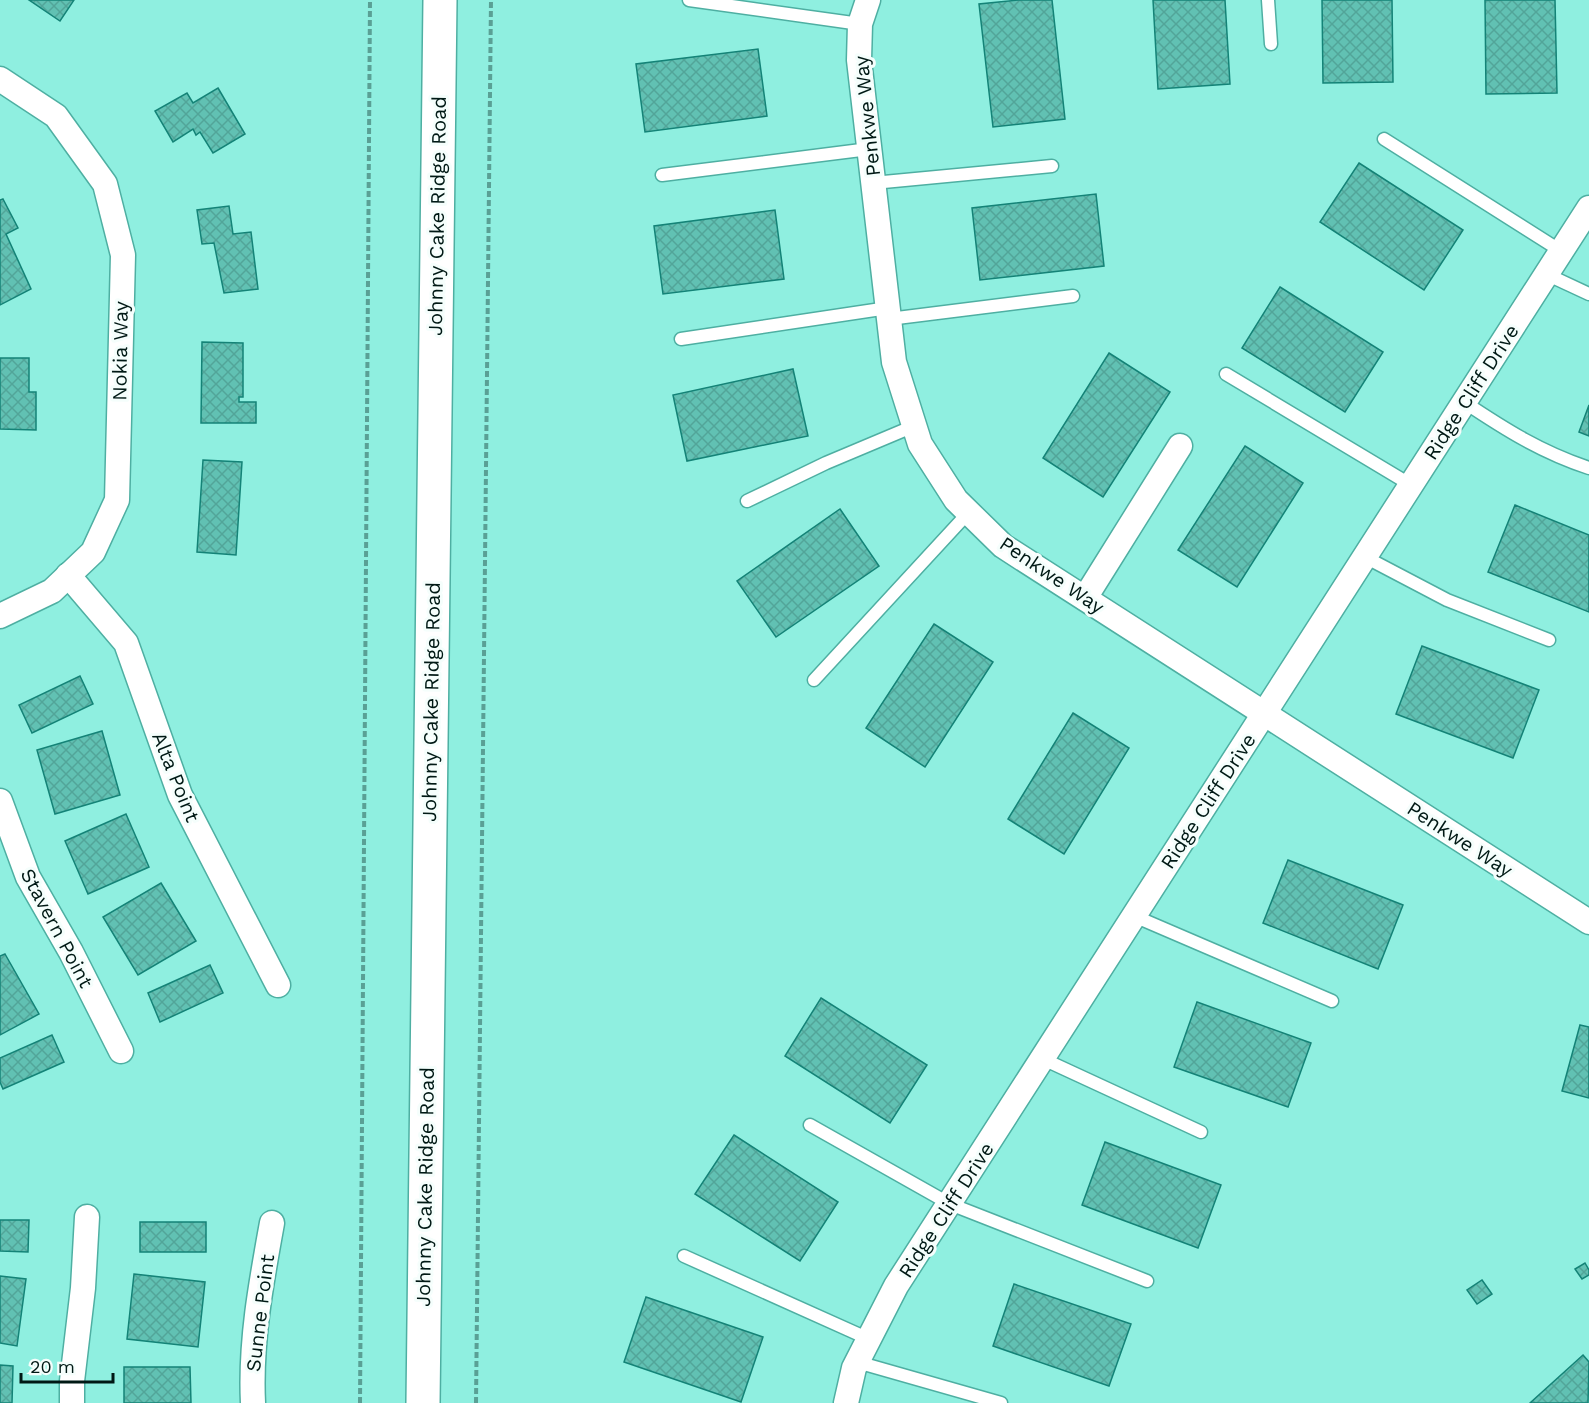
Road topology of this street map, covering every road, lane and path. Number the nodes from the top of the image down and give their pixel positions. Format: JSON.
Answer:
{"nodes":[{"id":1,"x":370,"y":0,"type":"edge"},
{"id":2,"x":440,"y":0,"type":"edge"},
{"id":3,"x":491,"y":0,"type":"edge"},
{"id":4,"x":688,"y":0,"type":"edge"},
{"id":5,"x":868,"y":0,"type":"edge"},
{"id":6,"x":1268,"y":0,"type":"edge"},
{"id":7,"x":860,"y":24,"type":"junction"},
{"id":8,"x":1271,"y":44,"type":"dead end"},
{"id":9,"x":0,"y":79,"type":"edge"},
{"id":10,"x":1384,"y":139,"type":"dead end"},
{"id":11,"x":869,"y":149,"type":"junction"},
{"id":12,"x":1052,"y":166,"type":"dead end"},
{"id":13,"x":662,"y":175,"type":"dead end"},
{"id":14,"x":873,"y":183,"type":"junction"},
{"id":15,"x":1589,"y":208,"type":"edge"},
{"id":16,"x":1561,"y":251,"type":"junction"},
{"id":17,"x":1546,"y":274,"type":"junction"},
{"id":18,"x":1589,"y":294,"type":"edge"},
{"id":19,"x":1073,"y":296,"type":"dead end"},
{"id":20,"x":888,"y":313,"type":"junction"},
{"id":21,"x":681,"y":339,"type":"dead end"},
{"id":22,"x":1226,"y":374,"type":"dead end"},
{"id":23,"x":1464,"y":402,"type":"junction"},
{"id":24,"x":914,"y":426,"type":"junction"},
{"id":25,"x":1180,"y":446,"type":"dead end"},
{"id":26,"x":1589,"y":468,"type":"edge"},
{"id":27,"x":1411,"y":485,"type":"junction"},
{"id":28,"x":747,"y":501,"type":"dead end"},
{"id":29,"x":969,"y":512,"type":"junction"},
{"id":30,"x":1365,"y":557,"type":"junction"},
{"id":31,"x":68,"y":575,"type":"junction"},
{"id":32,"x":1085,"y":598,"type":"junction"},
{"id":33,"x":0,"y":616,"type":"edge"},
{"id":34,"x":1549,"y":640,"type":"dead end"},
{"id":35,"x":814,"y":680,"type":"dead end"},
{"id":36,"x":1264,"y":713,"type":"junction"},
{"id":37,"x":0,"y":801,"type":"edge"},
{"id":38,"x":1134,"y":916,"type":"junction"},
{"id":39,"x":1589,"y":922,"type":"edge"},
{"id":40,"x":278,"y":985,"type":"dead end"},
{"id":41,"x":1332,"y":1000,"type":"dead end"},
{"id":42,"x":121,"y":1052,"type":"dead end"},
{"id":43,"x":1042,"y":1059,"type":"junction"},
{"id":44,"x":810,"y":1125,"type":"dead end"},
{"id":45,"x":1201,"y":1132,"type":"dead end"},
{"id":46,"x":950,"y":1204,"type":"junction"},
{"id":47,"x":87,"y":1217,"type":"dead end"},
{"id":48,"x":272,"y":1223,"type":"dead end"},
{"id":49,"x":684,"y":1256,"type":"dead end"},
{"id":50,"x":1148,"y":1281,"type":"dead end"},
{"id":51,"x":869,"y":1340,"type":"junction"},
{"id":52,"x":857,"y":1362,"type":"junction"},
{"id":53,"x":72,"y":1403,"type":"edge"},
{"id":54,"x":253,"y":1403,"type":"edge"},
{"id":55,"x":360,"y":1403,"type":"edge"},
{"id":56,"x":423,"y":1403,"type":"edge"},
{"id":57,"x":476,"y":1403,"type":"edge"},
{"id":58,"x":846,"y":1403,"type":"edge"},
{"id":59,"x":1001,"y":1403,"type":"edge"}],
"edges":[{"from":1,"to":55,"type":"path"},
{"from":2,"to":56,"type":"street","name":"Johnny Cake Ridge Road"},
{"from":3,"to":57,"type":"path"},
{"from":4,"to":7,"type":"lane"},
{"from":5,"to":7,"type":"street","name":"Penkwe Way"},
{"from":6,"to":8,"type":"lane"},
{"from":7,"to":11,"type":"street","name":"Penkwe Way"},
{"from":9,"to":31,"type":"street","name":"Nokia Way"},
{"from":10,"to":16,"type":"lane"},
{"from":11,"to":13,"type":"lane"},
{"from":11,"to":14,"type":"street","name":"Penkwe Way"},
{"from":12,"to":14,"type":"lane"},
{"from":14,"to":20,"type":"street","name":"Penkwe Way"},
{"from":15,"to":16,"type":"street","name":"Ridge Cliff Drive"},
{"from":16,"to":17,"type":"street","name":"Ridge Cliff Drive"},
{"from":17,"to":18,"type":"lane"},
{"from":17,"to":23,"type":"street","name":"Ridge Cliff Drive"},
{"from":19,"to":20,"type":"lane"},
{"from":20,"to":21,"type":"lane"},
{"from":20,"to":24,"type":"street","name":"Penkwe Way"},
{"from":22,"to":27,"type":"lane"},
{"from":23,"to":26,"type":"lane"},
{"from":23,"to":27,"type":"street","name":"Ridge Cliff Drive"},
{"from":24,"to":28,"type":"lane"},
{"from":24,"to":29,"type":"street","name":"Penkwe Way"},
{"from":25,"to":32,"type":"street"},
{"from":27,"to":30,"type":"street","name":"Ridge Cliff Drive"},
{"from":29,"to":32,"type":"street","name":"Penkwe Way"},
{"from":29,"to":35,"type":"lane"},
{"from":30,"to":34,"type":"lane"},
{"from":30,"to":36,"type":"street","name":"Ridge Cliff Drive"},
{"from":31,"to":33,"type":"street","name":"Nokia Way"},
{"from":31,"to":40,"type":"street","name":"Alta Point"},
{"from":32,"to":36,"type":"street","name":"Penkwe Way"},
{"from":36,"to":38,"type":"street","name":"Ridge Cliff Drive"},
{"from":36,"to":39,"type":"street","name":"Penkwe Way"},
{"from":37,"to":42,"type":"street","name":"Stavern Point"},
{"from":38,"to":41,"type":"lane"},
{"from":38,"to":43,"type":"street","name":"Ridge Cliff Drive"},
{"from":43,"to":45,"type":"lane"},
{"from":43,"to":46,"type":"street","name":"Ridge Cliff Drive"},
{"from":44,"to":46,"type":"lane"},
{"from":46,"to":50,"type":"lane"},
{"from":46,"to":51,"type":"street","name":"Ridge Cliff Drive"},
{"from":47,"to":53,"type":"street"},
{"from":48,"to":54,"type":"street","name":"Sunne Point"},
{"from":49,"to":51,"type":"lane"},
{"from":51,"to":52,"type":"street","name":"Ridge Cliff Drive"},
{"from":52,"to":58,"type":"street","name":"Ridge Cliff Drive"},
{"from":52,"to":59,"type":"lane"}]}
